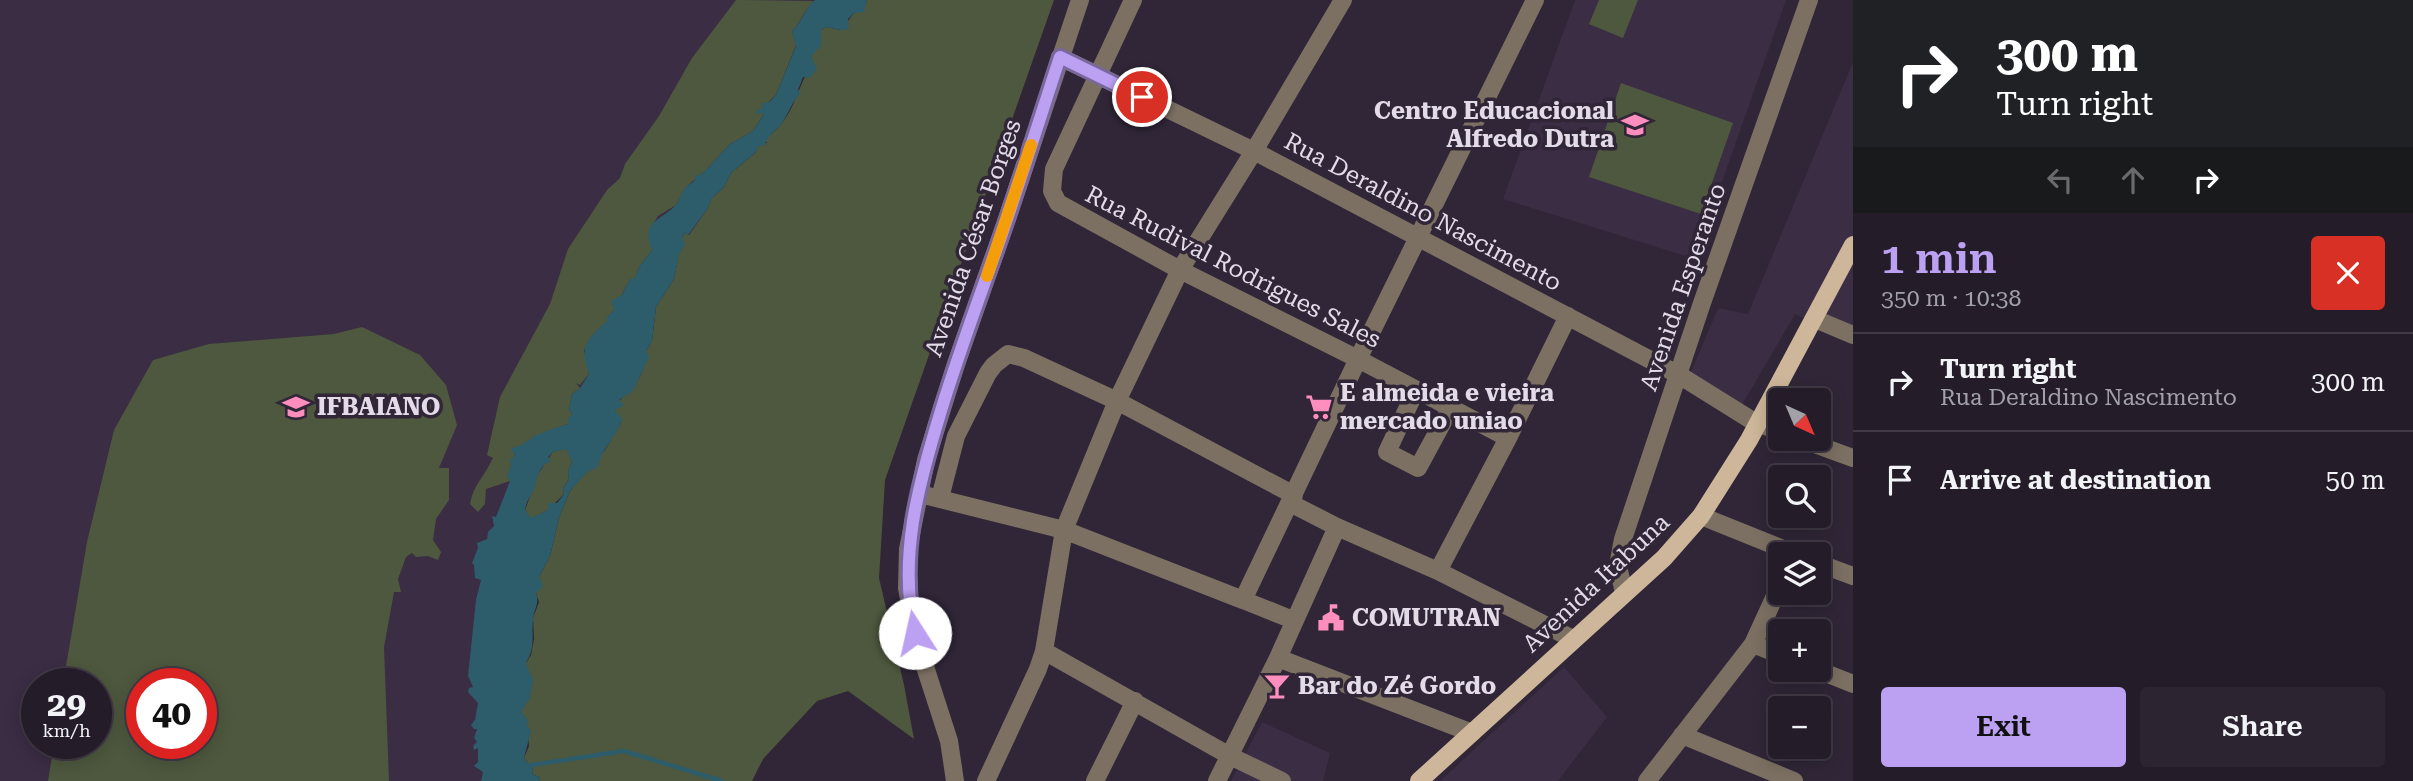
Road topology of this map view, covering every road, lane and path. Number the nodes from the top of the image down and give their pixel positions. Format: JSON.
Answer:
{"nodes":[{"id":1,"x":1080,"y":0,"type":"edge"},
{"id":2,"x":1133,"y":0,"type":"edge"},
{"id":3,"x":1343,"y":0,"type":"edge"},
{"id":4,"x":1535,"y":0,"type":"edge"},
{"id":5,"x":1809,"y":0,"type":"edge"},
{"id":6,"x":1060,"y":57,"type":"junction"},
{"id":7,"x":1098,"y":76,"type":"junction"},
{"id":8,"x":1254,"y":151,"type":"junction"},
{"id":9,"x":1419,"y":238,"type":"junction"},
{"id":10,"x":1853,"y":245,"type":"edge"},
{"id":11,"x":1180,"y":270,"type":"junction"},
{"id":12,"x":1568,"y":316,"type":"junction"},
{"id":13,"x":1815,"y":318,"type":"junction"},
{"id":14,"x":1853,"y":335,"type":"edge"},
{"id":15,"x":1358,"y":359,"type":"junction"},
{"id":16,"x":1679,"y":375,"type":"junction"},
{"id":17,"x":1416,"y":390,"type":"junction"},
{"id":18,"x":1117,"y":401,"type":"junction"},
{"id":19,"x":1451,"y":407,"type":"junction"},
{"id":20,"x":1756,"y":423,"type":"junction"},
{"id":21,"x":1768,"y":427,"type":"edge"},
{"id":22,"x":1508,"y":438,"type":"junction"},
{"id":23,"x":1831,"y":450,"type":"edge"},
{"id":24,"x":1853,"y":458,"type":"edge"},
{"id":25,"x":918,"y":493,"type":"junction"},
{"id":26,"x":940,"y":498,"type":"junction"},
{"id":27,"x":1292,"y":499,"type":"junction"},
{"id":28,"x":1701,"y":516,"type":"junction"},
{"id":29,"x":1337,"y":527,"type":"junction"},
{"id":30,"x":1064,"y":530,"type":"junction"},
{"id":31,"x":1768,"y":543,"type":"edge"},
{"id":32,"x":1831,"y":568,"type":"edge"},
{"id":33,"x":1438,"y":571,"type":"junction"},
{"id":34,"x":1853,"y":576,"type":"edge"},
{"id":35,"x":1624,"y":593,"type":"junction"},
{"id":36,"x":1243,"y":600,"type":"junction"},
{"id":37,"x":1771,"y":605,"type":"edge"},
{"id":38,"x":1293,"y":620,"type":"junction"},
{"id":39,"x":1573,"y":639,"type":"junction"},
{"id":40,"x":1753,"y":644,"type":"junction"},
{"id":41,"x":1768,"y":650,"type":"edge"},
{"id":42,"x":1044,"y":651,"type":"junction"},
{"id":43,"x":1278,"y":658,"type":"junction"},
{"id":44,"x":1831,"y":675,"type":"edge"},
{"id":45,"x":1853,"y":684,"type":"edge"},
{"id":46,"x":1135,"y":701,"type":"junction"},
{"id":47,"x":1472,"y":733,"type":"junction"},
{"id":48,"x":1682,"y":735,"type":"junction"},
{"id":49,"x":1230,"y":756,"type":"junction"},
{"id":50,"x":955,"y":781,"type":"edge"},
{"id":51,"x":986,"y":781,"type":"edge"},
{"id":52,"x":1095,"y":781,"type":"edge"},
{"id":53,"x":1217,"y":781,"type":"edge"},
{"id":54,"x":1282,"y":781,"type":"edge"},
{"id":55,"x":1419,"y":781,"type":"edge"},
{"id":56,"x":1647,"y":781,"type":"edge"},
{"id":57,"x":1794,"y":781,"type":"edge"}],
"edges":[{"from":1,"to":6,"type":"street","name":"Avenida César Borges"},
{"from":2,"to":7,"type":"street","name":"Rua Rudival Rodrigues Sales"},
{"from":3,"to":8,"type":"street"},
{"from":4,"to":9,"type":"street"},
{"from":5,"to":16,"type":"street","name":"Avenida Esperanto"},
{"from":6,"to":7,"type":"street","name":"Rua Deraldino Nascimento"},
{"from":6,"to":25,"type":"street","name":"Avenida César Borges"},
{"from":7,"to":8,"type":"street","name":"Rua Deraldino Nascimento"},
{"from":7,"to":11,"type":"street","name":"Rua Rudival Rodrigues Sales"},
{"from":8,"to":9,"type":"street","name":"Rua Deraldino Nascimento"},
{"from":8,"to":11,"type":"street"},
{"from":9,"to":12,"type":"street","name":"Rua Deraldino Nascimento"},
{"from":9,"to":15,"type":"street"},
{"from":10,"to":13,"type":"main road","name":"Avenida Itabuna"},
{"from":11,"to":15,"type":"street","name":"Rua Rudival Rodrigues Sales"},
{"from":11,"to":18,"type":"street"},
{"from":12,"to":16,"type":"street","name":"Rua Deraldino Nascimento"},
{"from":12,"to":22,"type":"street"},
{"from":13,"to":14,"type":"street"},
{"from":13,"to":20,"type":"main road","name":"Avenida Itabuna"},
{"from":15,"to":17,"type":"street","name":"Rua Rudival Rodrigues Sales"},
{"from":15,"to":27,"type":"street"},
{"from":16,"to":20,"type":"street","name":"Rua Deraldino Nascimento"},
{"from":16,"to":35,"type":"street","name":"Avenida Esperanto"},
{"from":17,"to":19,"type":"street","name":"Rua Rudival Rodrigues Sales"},
{"from":17,"to":19,"type":"street"},
{"from":18,"to":26,"type":"street"},
{"from":18,"to":27,"type":"street"},
{"from":18,"to":30,"type":"street"},
{"from":19,"to":22,"type":"street","name":"Rua Rudival Rodrigues Sales"},
{"from":20,"to":21,"type":"street","name":"Rua Deraldino Nascimento"},
{"from":20,"to":28,"type":"main road","name":"Avenida Itabuna"},
{"from":22,"to":33,"type":"street"},
{"from":23,"to":24,"type":"street"},
{"from":25,"to":26,"type":"street"},
{"from":25,"to":50,"type":"street","name":"Avenida César Borges"},
{"from":26,"to":30,"type":"street"},
{"from":27,"to":29,"type":"street"},
{"from":27,"to":36,"type":"street"},
{"from":28,"to":31,"type":"street"},
{"from":28,"to":35,"type":"main road","name":"Avenida Itabuna"},
{"from":29,"to":33,"type":"street"},
{"from":29,"to":38,"type":"street"},
{"from":30,"to":36,"type":"street"},
{"from":30,"to":42,"type":"street"},
{"from":32,"to":34,"type":"street"},
{"from":33,"to":39,"type":"street"},
{"from":35,"to":39,"type":"main road","name":"Avenida Itabuna"},
{"from":36,"to":38,"type":"street"},
{"from":37,"to":40,"type":"street"},
{"from":38,"to":43,"type":"street"},
{"from":39,"to":47,"type":"main road","name":"Avenida Itabuna"},
{"from":40,"to":41,"type":"street"},
{"from":40,"to":48,"type":"street"},
{"from":42,"to":46,"type":"street"},
{"from":42,"to":51,"type":"street"},
{"from":43,"to":47,"type":"street"},
{"from":43,"to":49,"type":"street"},
{"from":44,"to":45,"type":"street"},
{"from":46,"to":49,"type":"street"},
{"from":46,"to":52,"type":"street"},
{"from":47,"to":55,"type":"main road","name":"Avenida Itabuna"},
{"from":48,"to":56,"type":"street"},
{"from":48,"to":57,"type":"street"},
{"from":49,"to":53,"type":"street"},
{"from":49,"to":54,"type":"street"}]}
